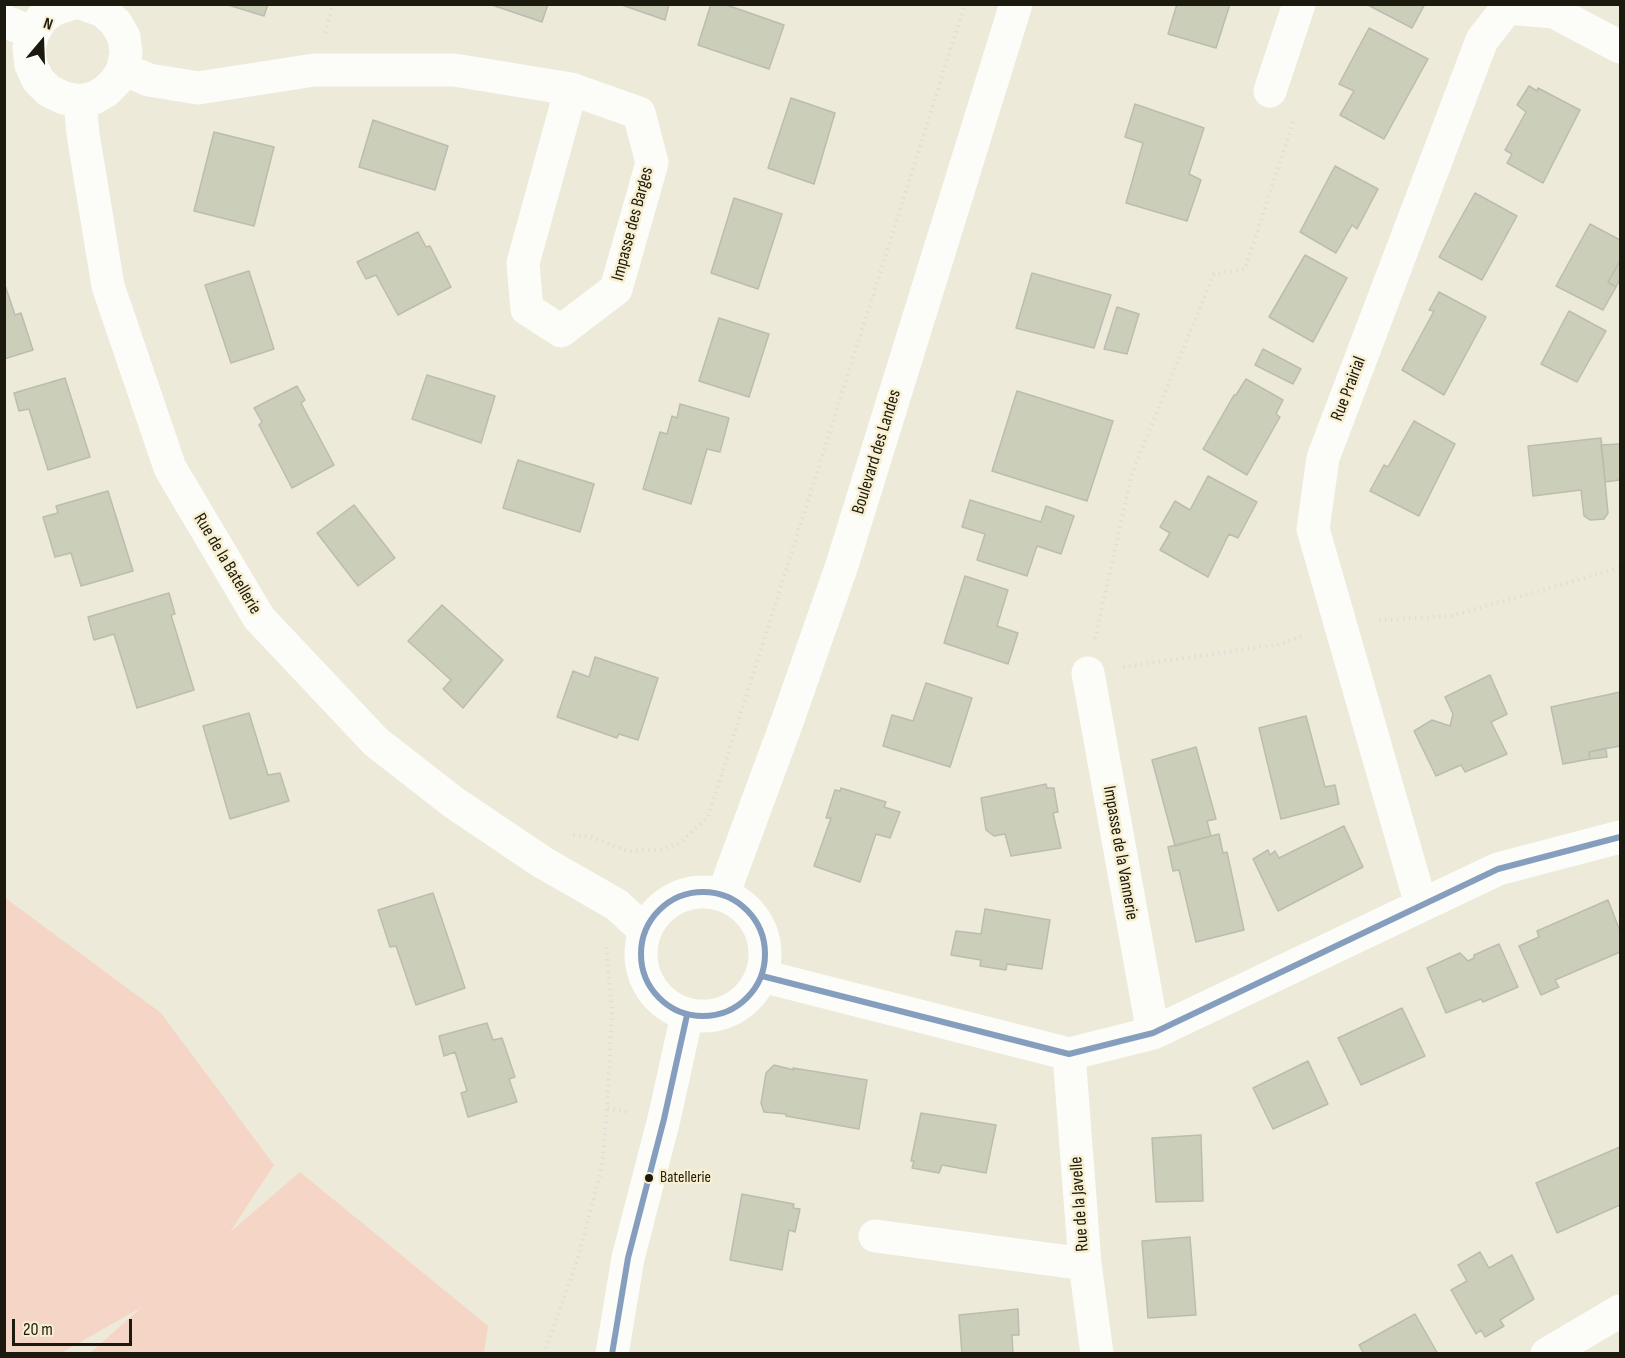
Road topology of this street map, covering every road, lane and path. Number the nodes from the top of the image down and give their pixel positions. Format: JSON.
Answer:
{"nodes":[{"id":1,"x":70,"y":4,"type":"edge"},
{"id":2,"x":83,"y":4,"type":"edge"},
{"id":3,"x":965,"y":4,"type":"edge"},
{"id":4,"x":1016,"y":4,"type":"edge"},
{"id":5,"x":1299,"y":4,"type":"edge"},
{"id":6,"x":88,"y":5,"type":"edge"},
{"id":7,"x":19,"y":27,"type":"edge"},
{"id":8,"x":1620,"y":46,"type":"edge"},
{"id":9,"x":123,"y":69,"type":"junction"},
{"id":10,"x":571,"y":89,"type":"junction"},
{"id":11,"x":1270,"y":91,"type":"dead end"},
{"id":12,"x":80,"y":100,"type":"junction"},
{"id":13,"x":1295,"y":115,"type":"dead end"},
{"id":14,"x":1088,"y":673,"type":"joint"},
{"id":15,"x":1620,"y":837,"type":"edge"},
{"id":16,"x":542,"y":862,"type":"junction"},
{"id":17,"x":723,"y":895,"type":"junction"},
{"id":18,"x":1421,"y":905,"type":"junction"},
{"id":19,"x":645,"y":931,"type":"junction"},
{"id":20,"x":606,"y":943,"type":"dead end"},
{"id":21,"x":762,"y":976,"type":"junction"},
{"id":22,"x":687,"y":1015,"type":"junction"},
{"id":23,"x":1153,"y":1033,"type":"junction"},
{"id":24,"x":1069,"y":1054,"type":"junction"},
{"id":25,"x":608,"y":1108,"type":"junction"},
{"id":26,"x":664,"y":1119,"type":"junction"},
{"id":27,"x":875,"y":1236,"type":"dead end"},
{"id":28,"x":1085,"y":1264,"type":"junction"},
{"id":29,"x":1620,"y":1311,"type":"edge"},
{"id":30,"x":544,"y":1353,"type":"edge"},
{"id":31,"x":612,"y":1353,"type":"edge"},
{"id":32,"x":1097,"y":1353,"type":"edge"},
{"id":33,"x":1547,"y":1353,"type":"edge"}],
"edges":[{"from":1,"to":7,"type":"street"},
{"from":2,"to":6,"type":"street"},
{"from":3,"to":16,"type":"path"},
{"from":4,"to":17,"type":"street","name":"Boulevard des Landes"},
{"from":5,"to":11,"type":"street"},
{"from":6,"to":9,"type":"street"},
{"from":7,"to":12,"type":"street"},
{"from":8,"to":18,"type":"street","name":"Rue Prairial"},
{"from":9,"to":10,"type":"street","name":"Impasse des Barges"},
{"from":9,"to":12,"type":"street"},
{"from":10,"to":10,"type":"street","name":"Impasse des Barges"},
{"from":12,"to":16,"type":"street","name":"Rue de la Batellerie"},
{"from":13,"to":14,"type":"path"},
{"from":14,"to":23,"type":"street","name":"Impasse de la Vannerie"},
{"from":15,"to":18,"type":"street"},
{"from":16,"to":19,"type":"street","name":"Rue de la Batellerie"},
{"from":17,"to":19,"type":"street"},
{"from":17,"to":21,"type":"street"},
{"from":18,"to":23,"type":"street"},
{"from":19,"to":22,"type":"street"},
{"from":20,"to":25,"type":"path"},
{"from":21,"to":22,"type":"street"},
{"from":21,"to":24,"type":"street"},
{"from":22,"to":26,"type":"street"},
{"from":23,"to":24,"type":"street"},
{"from":24,"to":28,"type":"street","name":"Rue de la Javelle"},
{"from":25,"to":26,"type":"path"},
{"from":25,"to":30,"type":"path"},
{"from":26,"to":31,"type":"street"},
{"from":27,"to":28,"type":"street"},
{"from":28,"to":32,"type":"street","name":"Rue de la Javelle"},
{"from":29,"to":33,"type":"street"}]}
